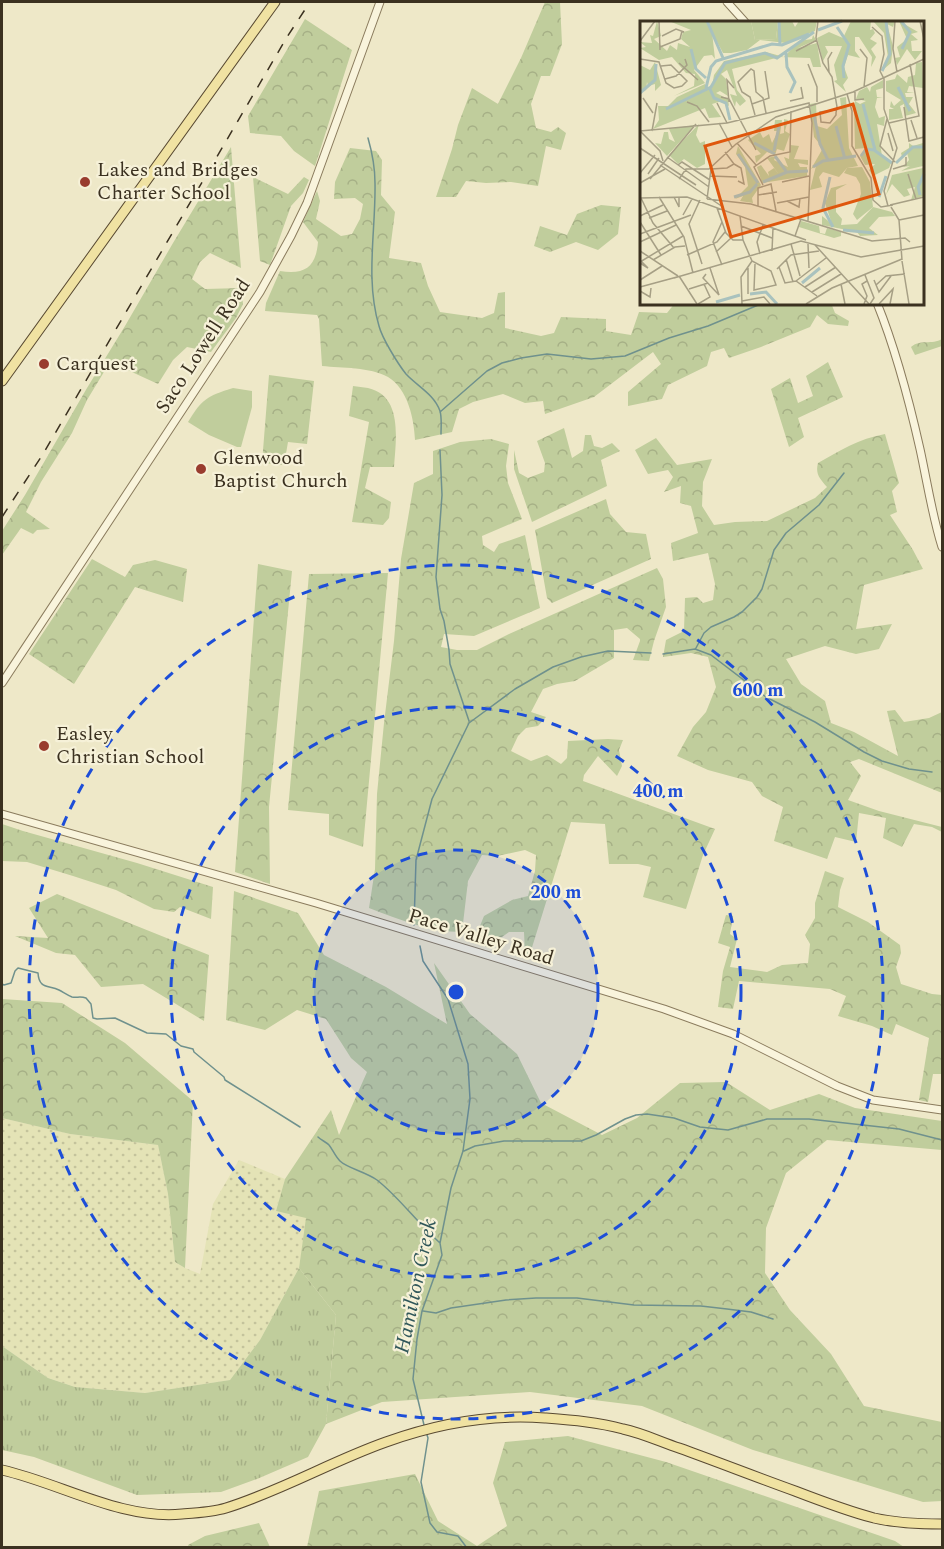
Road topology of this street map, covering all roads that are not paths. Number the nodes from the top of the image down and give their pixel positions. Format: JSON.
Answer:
{"nodes":[{"id":1,"x":274,"y":2,"type":"edge"},
{"id":2,"x":380,"y":2,"type":"edge"},
{"id":3,"x":727,"y":2,"type":"edge"},
{"id":4,"x":744,"y":21,"type":"edge"},
{"id":5,"x":878,"y":304,"type":"edge"},
{"id":6,"x":2,"y":381,"type":"edge"},
{"id":7,"x":942,"y":547,"type":"edge"},
{"id":8,"x":2,"y":683,"type":"edge"},
{"id":9,"x":2,"y":814,"type":"edge"},
{"id":10,"x":942,"y":1110,"type":"edge"},
{"id":11,"x":2,"y":1470,"type":"edge"},
{"id":12,"x":942,"y":1524,"type":"edge"}],
"edges":[{"from":1,"to":6,"type":"main road"},
{"from":2,"to":8,"type":"street","name":"Saco Lowell Road"},
{"from":3,"to":4,"type":"street"},
{"from":5,"to":7,"type":"street"},
{"from":9,"to":10,"type":"street","name":"Pace Valley Road"},
{"from":11,"to":12,"type":"main road"}]}
